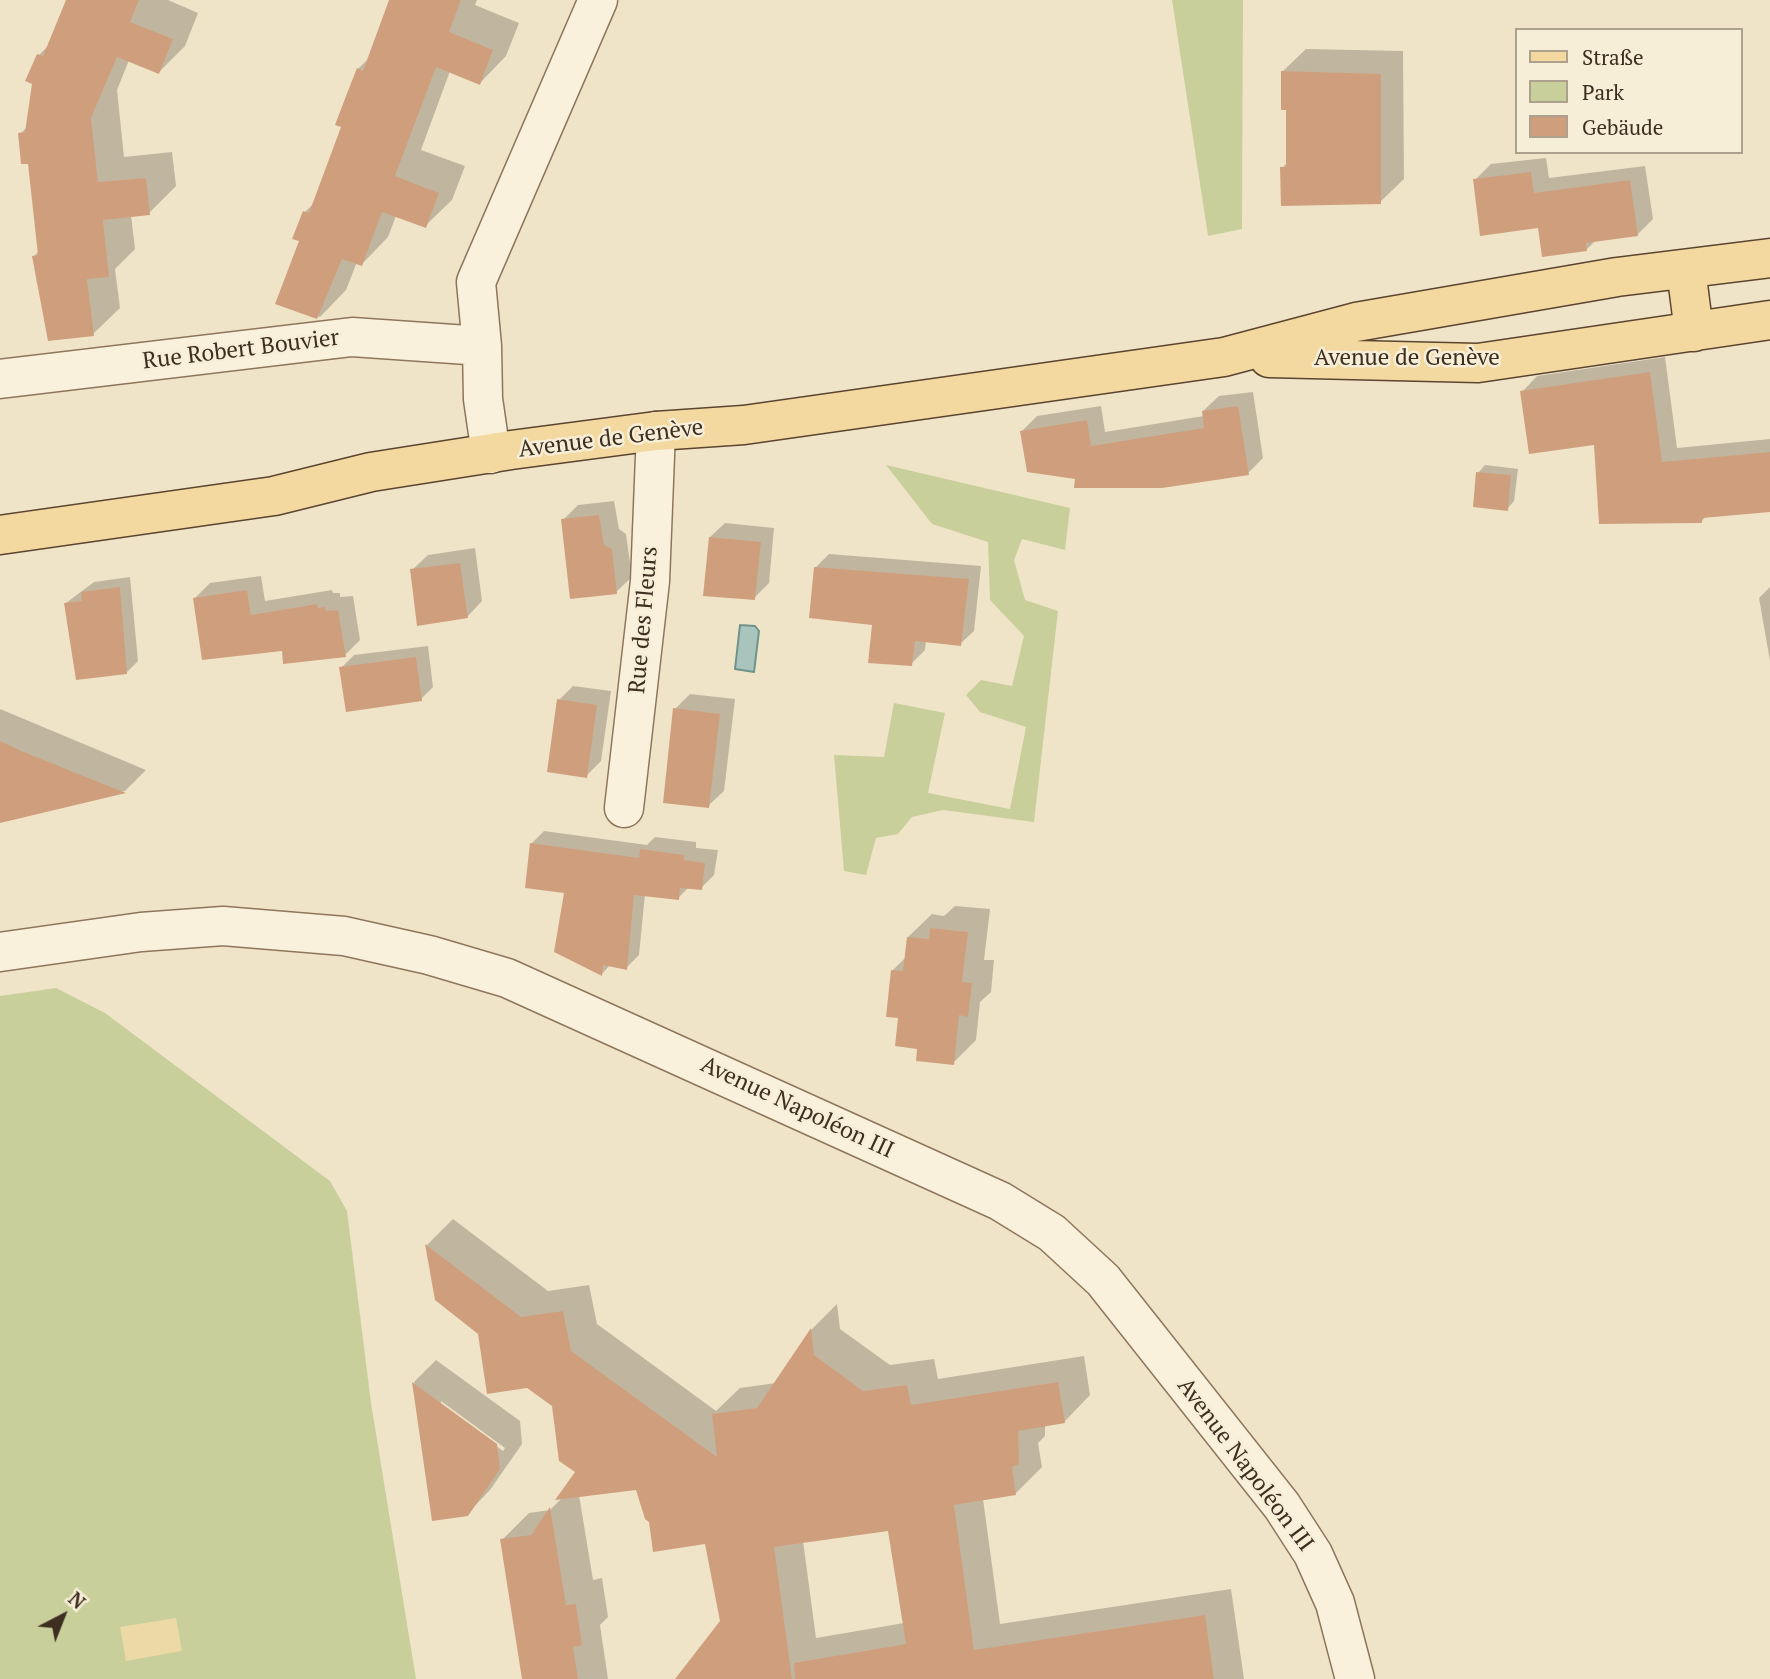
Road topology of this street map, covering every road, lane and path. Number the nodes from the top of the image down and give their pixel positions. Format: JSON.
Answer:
{"nodes":[{"id":1,"x":598,"y":0,"type":"edge"},
{"id":2,"x":1770,"y":258,"type":"edge"},
{"id":3,"x":1686,"y":269,"type":"junction"},
{"id":4,"x":1406,"y":313,"type":"junction"},
{"id":5,"x":1770,"y":320,"type":"edge"},
{"id":6,"x":1694,"y":332,"type":"junction"},
{"id":7,"x":482,"y":346,"type":"junction"},
{"id":8,"x":1224,"y":357,"type":"junction"},
{"id":9,"x":1407,"y":360,"type":"junction"},
{"id":10,"x":0,"y":379,"type":"edge"},
{"id":11,"x":656,"y":431,"type":"junction"},
{"id":12,"x":491,"y":454,"type":"junction"},
{"id":13,"x":0,"y":535,"type":"edge"},
{"id":14,"x":624,"y":808,"type":"dead end"},
{"id":15,"x":0,"y":952,"type":"edge"},
{"id":16,"x":1356,"y":1679,"type":"edge"}],
"edges":[{"from":1,"to":7,"type":"street"},
{"from":2,"to":3,"type":"main road","name":"Avenue de Genève"},
{"from":3,"to":4,"type":"main road","name":"Avenue de Genève"},
{"from":3,"to":6,"type":"main road"},
{"from":4,"to":8,"type":"main road","name":"Avenue de Genève"},
{"from":4,"to":9,"type":"main road"},
{"from":5,"to":6,"type":"main road","name":"Avenue de Genève"},
{"from":6,"to":9,"type":"main road","name":"Avenue de Genève"},
{"from":7,"to":10,"type":"street","name":"Rue Robert Bouvier"},
{"from":7,"to":12,"type":"street"},
{"from":8,"to":9,"type":"main road","name":"Avenue de Genève"},
{"from":8,"to":11,"type":"main road","name":"Avenue de Genève"},
{"from":11,"to":12,"type":"main road","name":"Avenue de Genève"},
{"from":11,"to":14,"type":"street","name":"Rue des Fleurs"},
{"from":12,"to":13,"type":"main road","name":"Avenue de Genève"},
{"from":15,"to":16,"type":"street","name":"Avenue Napoléon III"}]}
